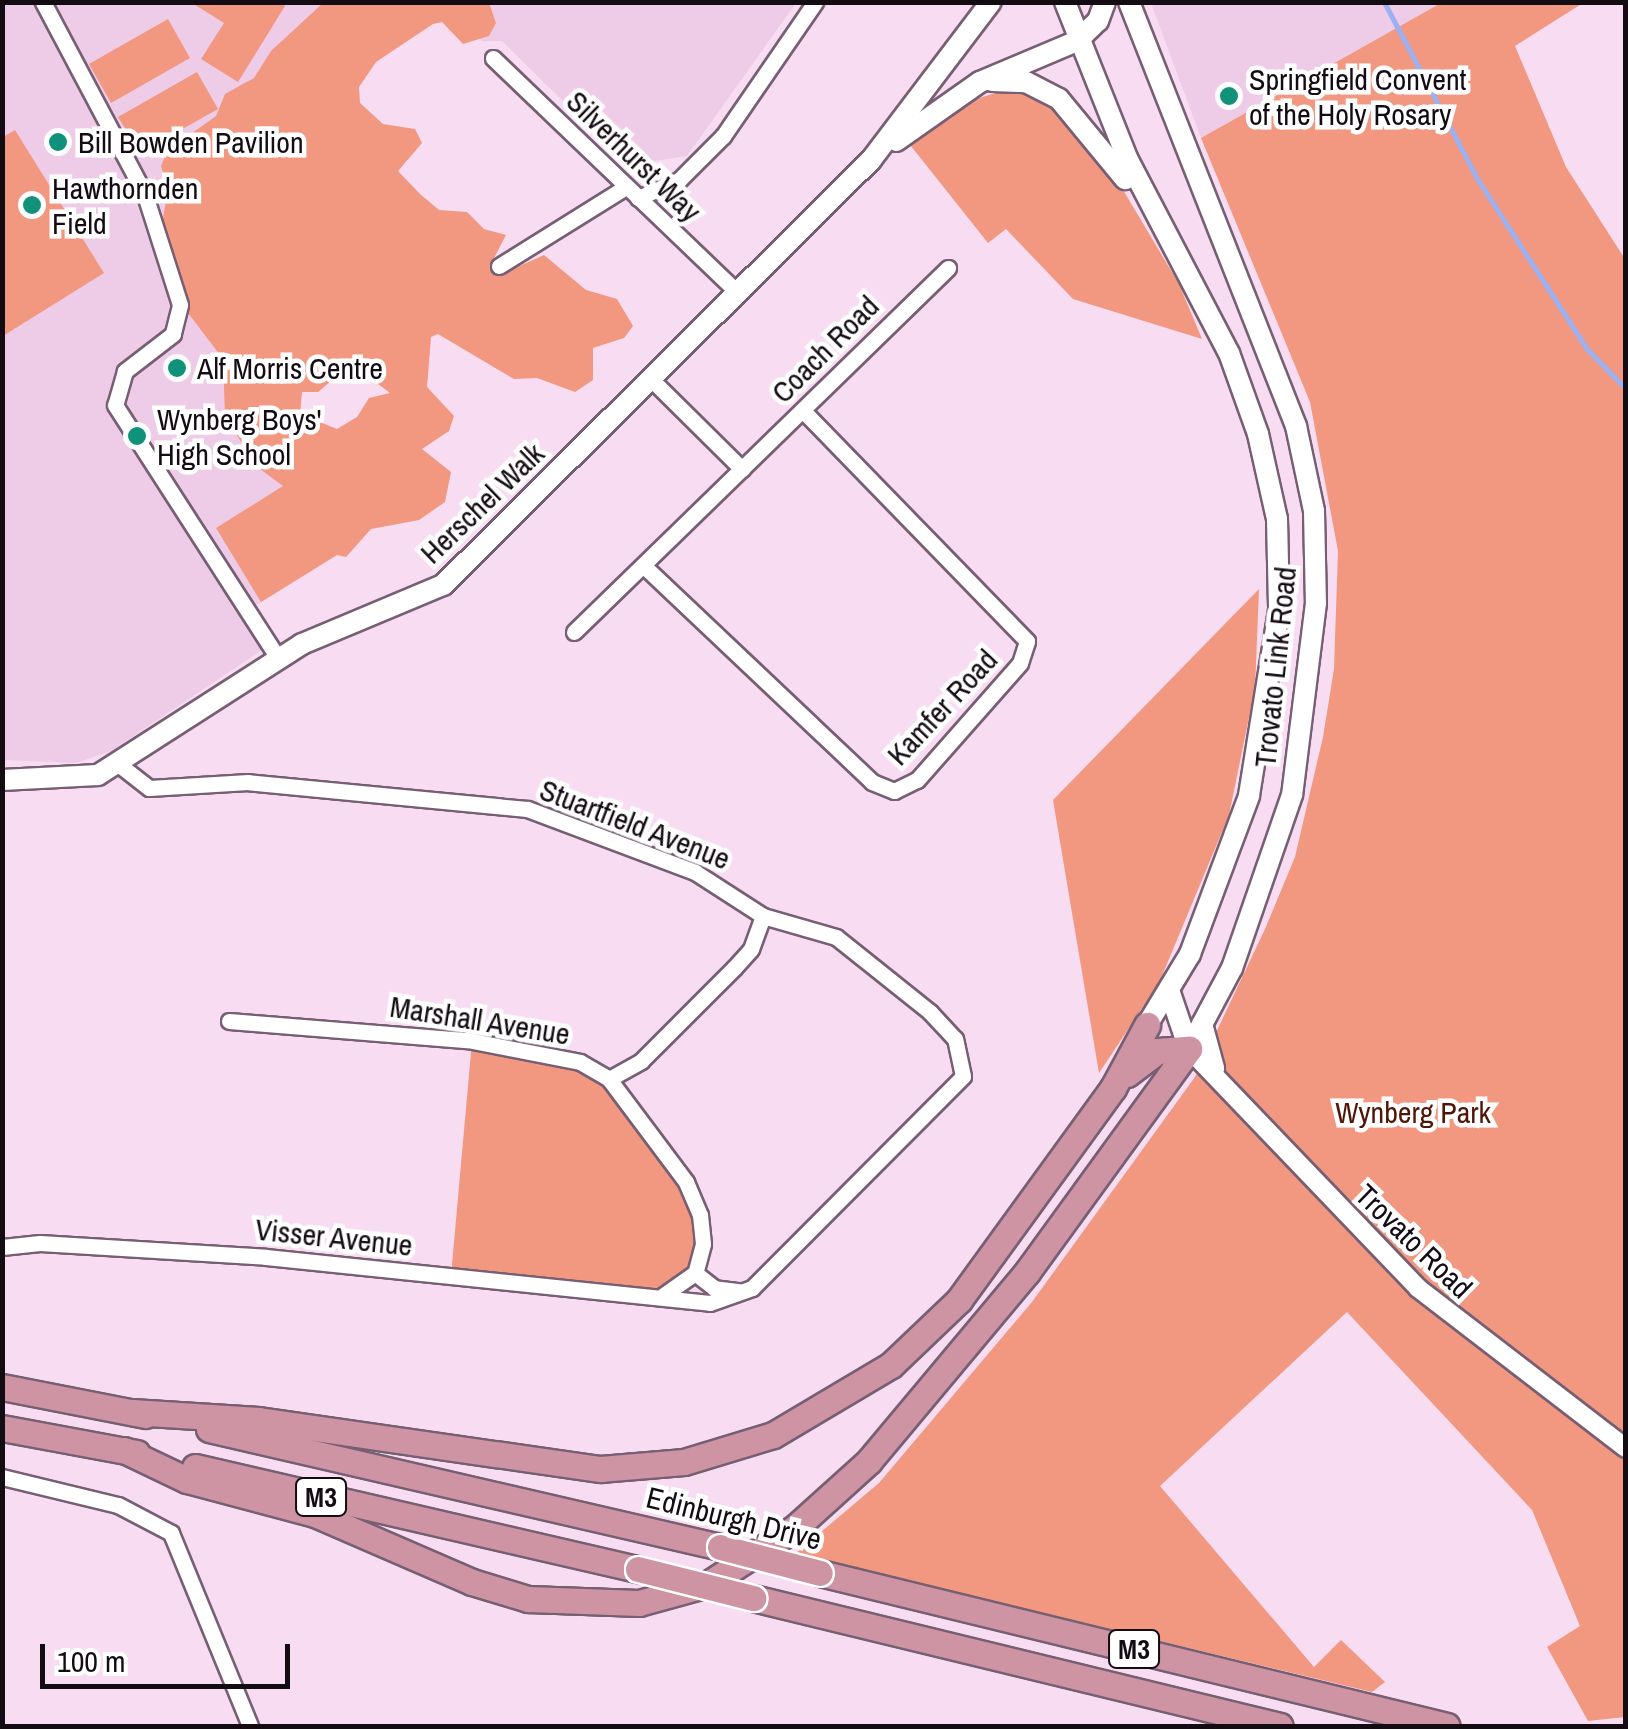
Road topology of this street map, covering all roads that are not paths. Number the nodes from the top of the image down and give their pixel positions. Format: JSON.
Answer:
{"nodes":[{"id":1,"x":43,"y":2,"type":"edge"},
{"id":2,"x":815,"y":2,"type":"edge"},
{"id":3,"x":991,"y":2,"type":"edge"},
{"id":4,"x":1065,"y":2,"type":"edge"},
{"id":5,"x":1104,"y":2,"type":"edge"},
{"id":6,"x":1117,"y":2,"type":"edge"},
{"id":7,"x":1129,"y":2,"type":"edge"},
{"id":8,"x":1077,"y":41,"type":"junction"},
{"id":9,"x":493,"y":58,"type":"dead end"},
{"id":10,"x":1154,"y":65,"type":"junction"},
{"id":11,"x":980,"y":82,"type":"junction"},
{"id":12,"x":871,"y":160,"type":"junction"},
{"id":13,"x":632,"y":192,"type":"junction"},
{"id":14,"x":1166,"y":230,"type":"junction"},
{"id":15,"x":499,"y":266,"type":"dead end"},
{"id":16,"x":948,"y":268,"type":"dead end"},
{"id":17,"x":738,"y":293,"type":"junction"},
{"id":18,"x":650,"y":380,"type":"junction"},
{"id":19,"x":802,"y":410,"type":"junction"},
{"id":20,"x":742,"y":469,"type":"junction"},
{"id":21,"x":646,"y":568,"type":"junction"},
{"id":22,"x":574,"y":632,"type":"dead end"},
{"id":23,"x":278,"y":658,"type":"junction"},
{"id":24,"x":120,"y":765,"type":"junction"},
{"id":25,"x":2,"y":780,"type":"edge"},
{"id":26,"x":763,"y":916,"type":"junction"},
{"id":27,"x":1169,"y":990,"type":"junction"},
{"id":28,"x":229,"y":1022,"type":"dead end"},
{"id":29,"x":1202,"y":1024,"type":"junction"},
{"id":30,"x":1147,"y":1025,"type":"joint"},
{"id":31,"x":1189,"y":1049,"type":"junction"},
{"id":32,"x":1214,"y":1068,"type":"junction"},
{"id":33,"x":610,"y":1079,"type":"junction"},
{"id":34,"x":1113,"y":1088,"type":"junction"},
{"id":35,"x":2,"y":1246,"type":"edge"},
{"id":36,"x":694,"y":1273,"type":"junction"},
{"id":37,"x":752,"y":1288,"type":"junction"},
{"id":38,"x":660,"y":1296,"type":"junction"},
{"id":39,"x":2,"y":1387,"type":"edge"},
{"id":40,"x":132,"y":1412,"type":"junction"},
{"id":41,"x":2,"y":1428,"type":"edge"},
{"id":42,"x":1626,"y":1448,"type":"edge"},
{"id":43,"x":124,"y":1450,"type":"junction"},
{"id":44,"x":2,"y":1477,"type":"edge"},
{"id":45,"x":250,"y":1726,"type":"edge"},
{"id":46,"x":1280,"y":1726,"type":"edge"},
{"id":47,"x":1448,"y":1726,"type":"edge"}],
"edges":[{"from":1,"to":23,"type":"street"},
{"from":2,"to":13,"type":"street"},
{"from":3,"to":12,"type":"main road","name":"Herschel Walk"},
{"from":4,"to":8,"type":"main road","name":"Trovato Link Road"},
{"from":5,"to":8,"type":"main road"},
{"from":6,"to":10,"type":"main road"},
{"from":7,"to":10,"type":"main road","name":"Trovato Link Road"},
{"from":8,"to":11,"type":"main road","name":"Herschel Walk"},
{"from":8,"to":14,"type":"main road","name":"Trovato Link Road"},
{"from":9,"to":13,"type":"street","name":"Silverhurst Way"},
{"from":10,"to":29,"type":"main road","name":"Trovato Link Road"},
{"from":11,"to":12,"type":"main road","name":"Herschel Walk"},
{"from":11,"to":14,"type":"main road"},
{"from":12,"to":17,"type":"main road","name":"Herschel Walk"},
{"from":13,"to":15,"type":"street"},
{"from":13,"to":17,"type":"street","name":"Silverhurst Way"},
{"from":14,"to":27,"type":"main road","name":"Trovato Link Road"},
{"from":16,"to":19,"type":"street","name":"Coach Road"},
{"from":17,"to":18,"type":"main road","name":"Herschel Walk"},
{"from":18,"to":20,"type":"street"},
{"from":18,"to":23,"type":"main road","name":"Herschel Walk"},
{"from":19,"to":20,"type":"street","name":"Coach Road"},
{"from":19,"to":21,"type":"street","name":"Kamfer Road"},
{"from":20,"to":21,"type":"street","name":"Coach Road"},
{"from":21,"to":22,"type":"street","name":"Coach Road"},
{"from":23,"to":24,"type":"main road","name":"Herschel Walk"},
{"from":24,"to":25,"type":"main road","name":"Herschel Walk"},
{"from":24,"to":26,"type":"street","name":"Stuartfield Avenue"},
{"from":26,"to":33,"type":"street"},
{"from":26,"to":37,"type":"street","name":"Stuartfield Avenue"},
{"from":27,"to":30,"type":"main road","name":"Trovato Link Road"},
{"from":27,"to":31,"type":"main road"},
{"from":28,"to":33,"type":"street","name":"Marshall Avenue"},
{"from":29,"to":31,"type":"main road","name":"Trovato Link Road"},
{"from":29,"to":32,"type":"main road"},
{"from":30,"to":34,"type":"highway"},
{"from":31,"to":32,"type":"street","name":"Trovato Road"},
{"from":31,"to":34,"type":"highway"},
{"from":31,"to":43,"type":"highway"},
{"from":32,"to":42,"type":"street","name":"Trovato Road"},
{"from":33,"to":36,"type":"street"},
{"from":34,"to":40,"type":"highway"},
{"from":35,"to":38,"type":"street","name":"Visser Avenue"},
{"from":36,"to":37,"type":"street"},
{"from":36,"to":38,"type":"street"},
{"from":37,"to":38,"type":"street","name":"Stuartfield Avenue"},
{"from":39,"to":40,"type":"highway","name":"Edinburgh Drive","number":"M3"},
{"from":40,"to":47,"type":"highway","name":"Edinburgh Drive","number":"M3","bridge":true},
{"from":41,"to":43,"type":"highway","number":"M3"},
{"from":43,"to":46,"type":"highway","number":"M3","bridge":true},
{"from":44,"to":45,"type":"street"}]}
